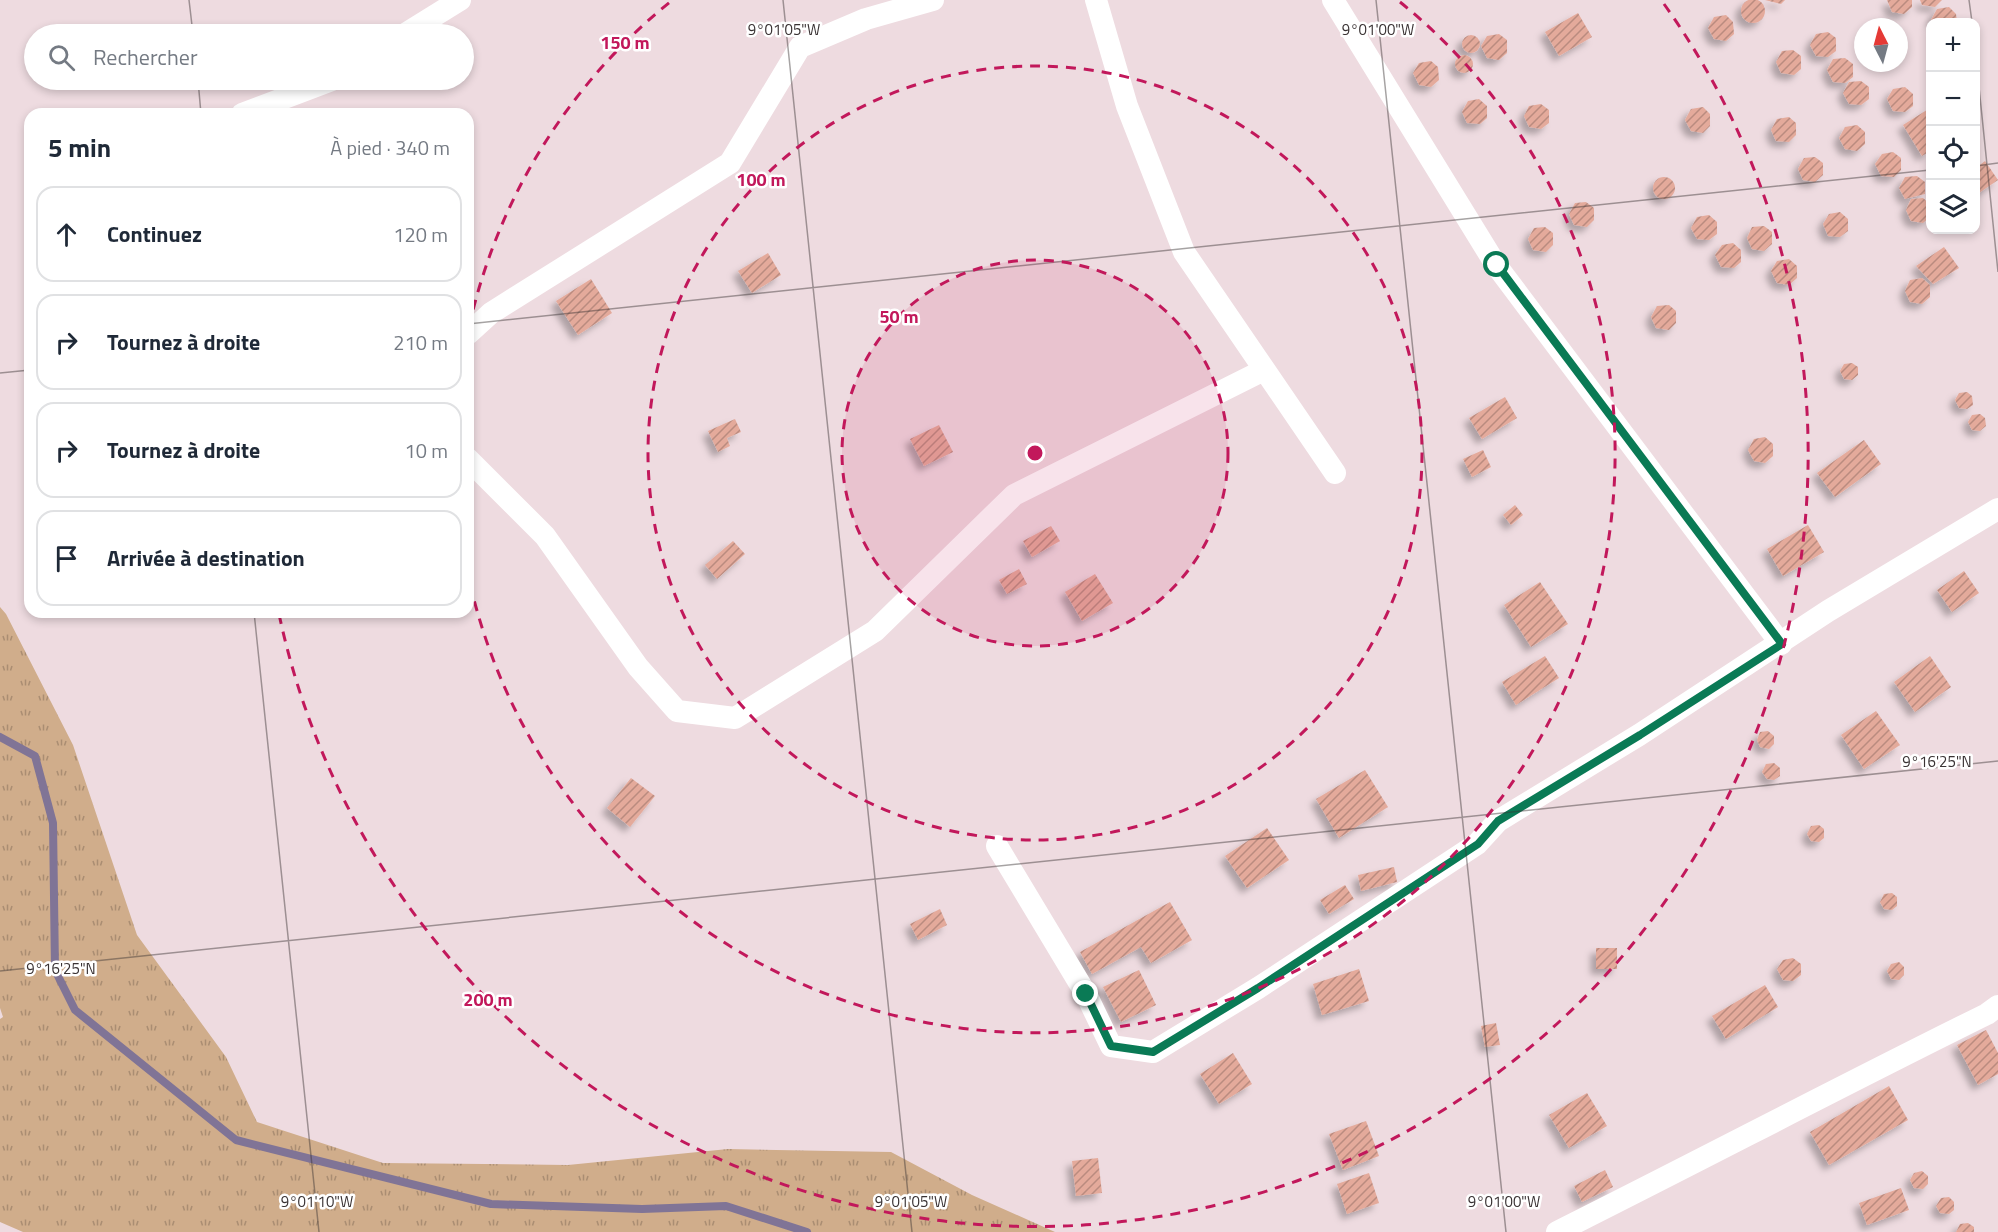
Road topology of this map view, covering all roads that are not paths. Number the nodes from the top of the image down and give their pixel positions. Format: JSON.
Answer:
{"nodes":[{"id":1,"x":460,"y":0,"type":"edge"},
{"id":2,"x":933,"y":0,"type":"edge"},
{"id":3,"x":1096,"y":0,"type":"edge"},
{"id":4,"x":1333,"y":0,"type":"edge"},
{"id":5,"x":421,"y":24,"type":"edge"},
{"id":6,"x":306,"y":90,"type":"edge"},
{"id":7,"x":258,"y":108,"type":"edge"},
{"id":8,"x":474,"y":329,"type":"edge"},
{"id":9,"x":1264,"y":370,"type":"junction"},
{"id":10,"x":474,"y":465,"type":"edge"},
{"id":11,"x":1335,"y":473,"type":"dead end"},
{"id":12,"x":1998,"y":509,"type":"edge"},
{"id":13,"x":1782,"y":644,"type":"junction"},
{"id":14,"x":997,"y":846,"type":"dead end"},
{"id":15,"x":1998,"y":1006,"type":"edge"},
{"id":16,"x":1557,"y":1232,"type":"edge"}],
"edges":[{"from":1,"to":5,"type":"street"},
{"from":2,"to":8,"type":"street"},
{"from":3,"to":9,"type":"street"},
{"from":4,"to":13,"type":"street"},
{"from":6,"to":7,"type":"street"},
{"from":9,"to":10,"type":"street"},
{"from":9,"to":11,"type":"street"},
{"from":12,"to":13,"type":"street"},
{"from":13,"to":14,"type":"street"},
{"from":15,"to":16,"type":"street"}]}
